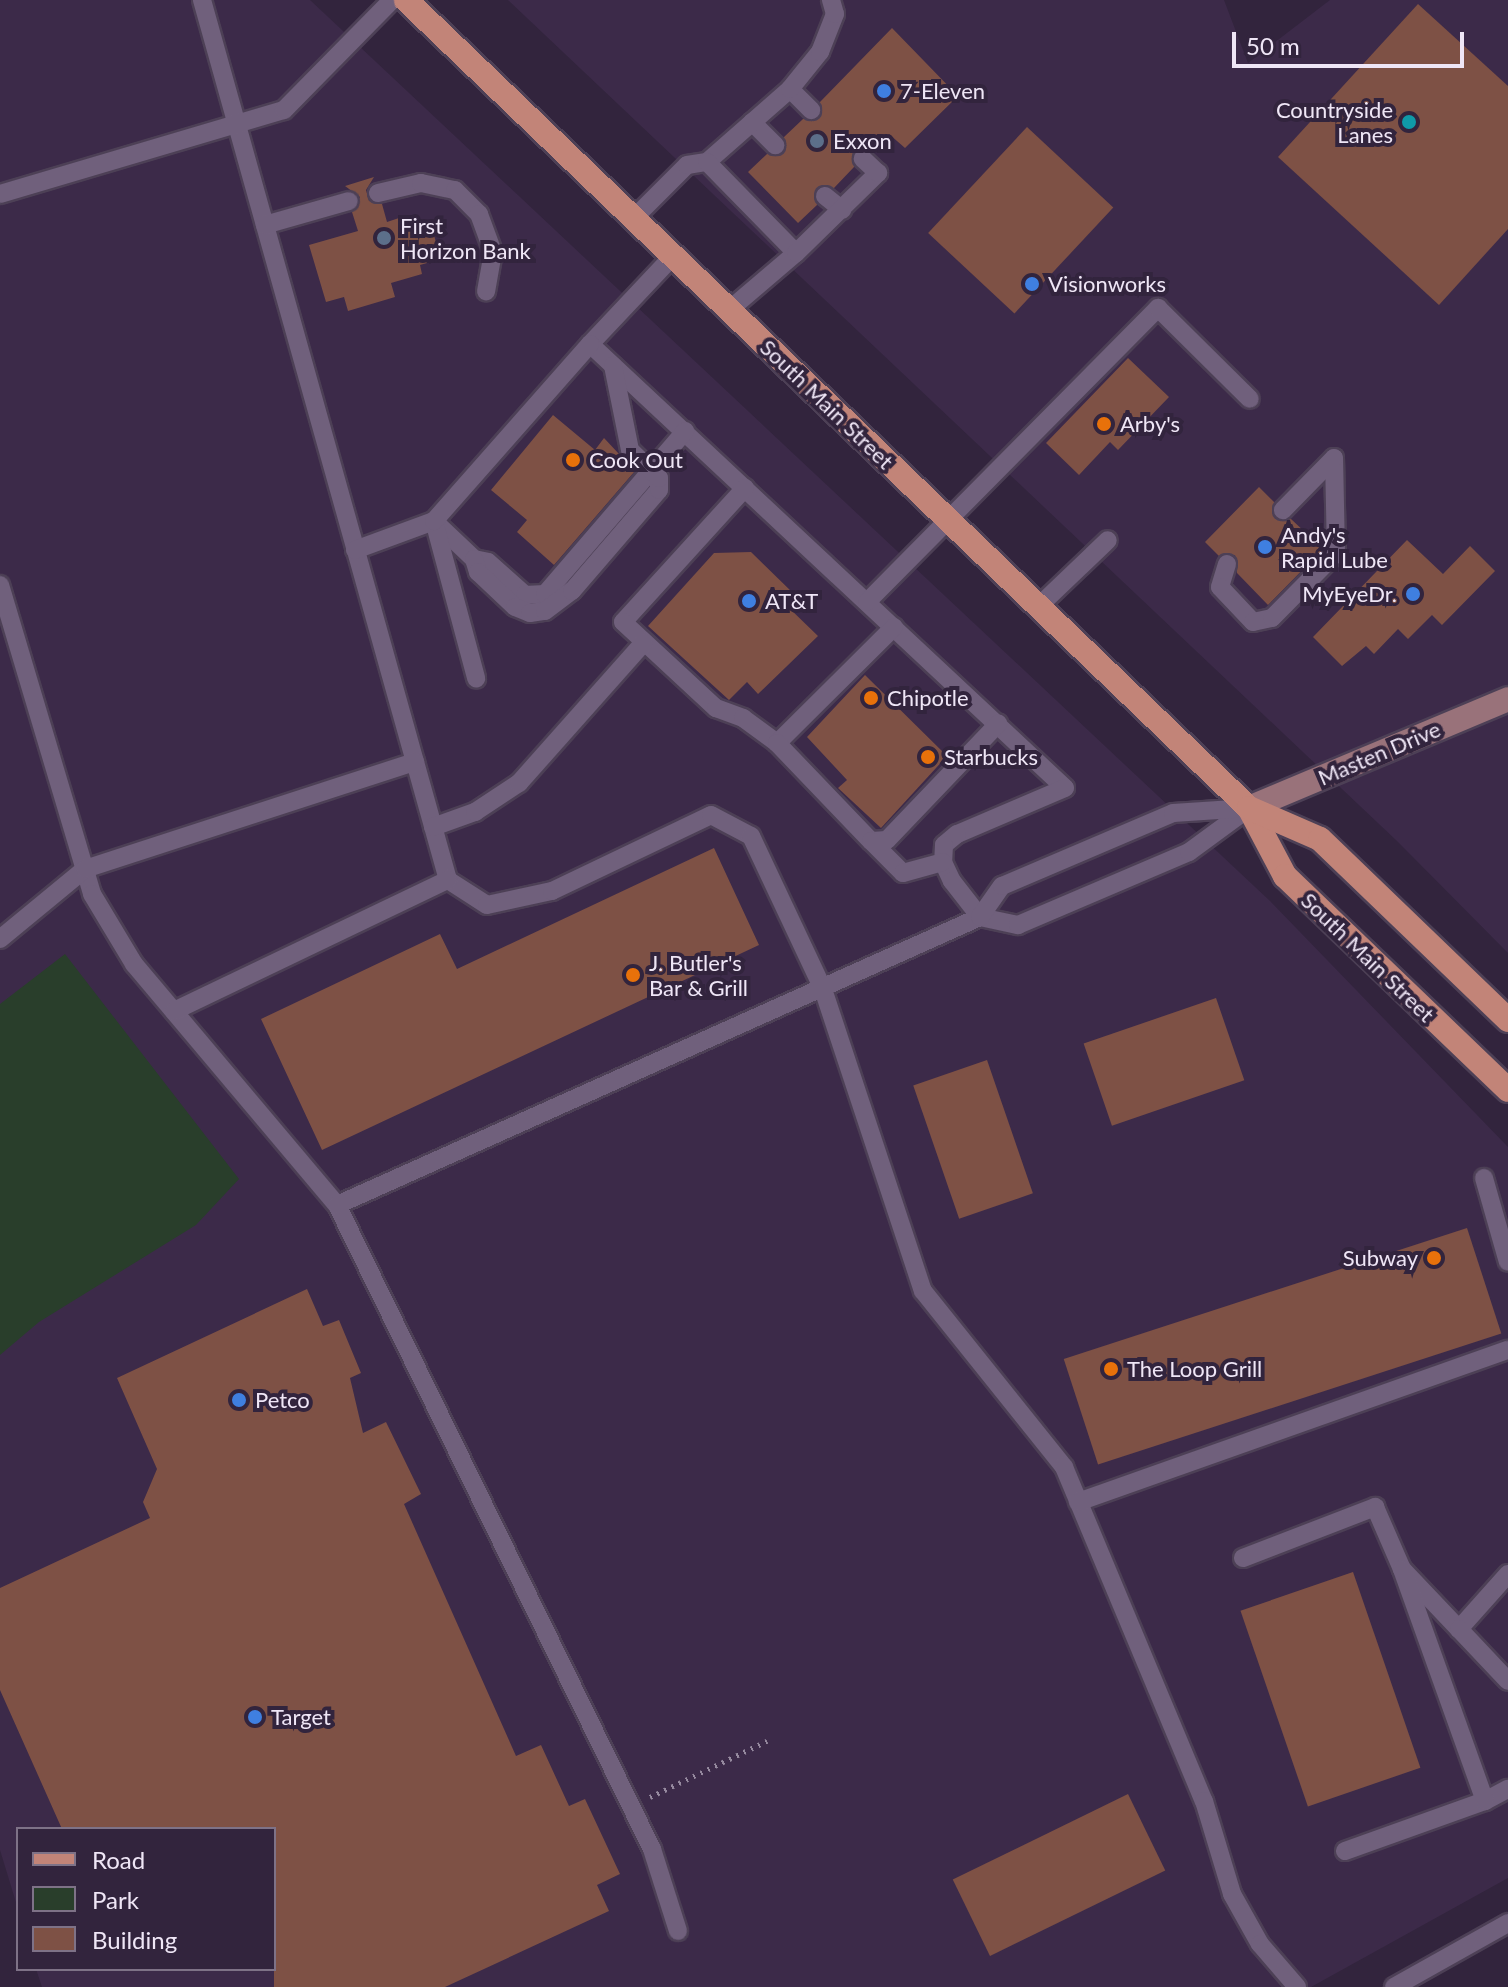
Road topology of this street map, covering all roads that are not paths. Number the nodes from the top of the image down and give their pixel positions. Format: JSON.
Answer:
{"nodes":[{"id":1,"x":202,"y":0,"type":"edge"},
{"id":2,"x":392,"y":0,"type":"edge"},
{"id":3,"x":406,"y":0,"type":"edge"},
{"id":4,"x":831,"y":0,"type":"edge"},
{"id":5,"x":790,"y":89,"type":"junction"},
{"id":6,"x":811,"y":110,"type":"dead end"},
{"id":7,"x":752,"y":122,"type":"junction"},
{"id":8,"x":237,"y":126,"type":"junction"},
{"id":9,"x":775,"y":145,"type":"dead end"},
{"id":10,"x":863,"y":159,"type":"dead end"},
{"id":11,"x":707,"y":162,"type":"junction"},
{"id":12,"x":378,"y":193,"type":"dead end"},
{"id":13,"x":0,"y":194,"type":"edge"},
{"id":14,"x":825,"y":196,"type":"dead end"},
{"id":15,"x":349,"y":201,"type":"dead end"},
{"id":16,"x":842,"y":210,"type":"junction"},
{"id":17,"x":633,"y":219,"type":"junction"},
{"id":18,"x":265,"y":225,"type":"junction"},
{"id":19,"x":796,"y":253,"type":"junction"},
{"id":20,"x":673,"y":256,"type":"junction"},
{"id":21,"x":486,"y":291,"type":"dead end"},
{"id":22,"x":729,"y":310,"type":"junction"},
{"id":23,"x":590,"y":344,"type":"junction"},
{"id":24,"x":613,"y":366,"type":"junction"},
{"id":25,"x":1250,"y":399,"type":"dead end"},
{"id":26,"x":685,"y":431,"type":"junction"},
{"id":27,"x":651,"y":471,"type":"junction"},
{"id":28,"x":745,"y":488,"type":"junction"},
{"id":29,"x":1283,"y":510,"type":"dead end"},
{"id":30,"x":949,"y":520,"type":"junction"},
{"id":31,"x":434,"y":521,"type":"junction"},
{"id":32,"x":1108,"y":540,"type":"dead end"},
{"id":33,"x":355,"y":550,"type":"junction"},
{"id":34,"x":1227,"y":564,"type":"dead end"},
{"id":35,"x":0,"y":585,"type":"edge"},
{"id":36,"x":867,"y":602,"type":"junction"},
{"id":37,"x":1039,"y":606,"type":"junction"},
{"id":38,"x":894,"y":627,"type":"junction"},
{"id":39,"x":644,"y":642,"type":"junction"},
{"id":40,"x":476,"y":678,"type":"dead end"},
{"id":41,"x":1508,"y":699,"type":"edge"},
{"id":42,"x":998,"y":724,"type":"junction"},
{"id":43,"x":777,"y":743,"type":"junction"},
{"id":44,"x":415,"y":762,"type":"junction"},
{"id":45,"x":1249,"y":808,"type":"junction"},
{"id":46,"x":433,"y":827,"type":"junction"},
{"id":47,"x":871,"y":841,"type":"junction"},
{"id":48,"x":943,"y":862,"type":"junction"},
{"id":49,"x":85,"y":869,"type":"junction"},
{"id":50,"x":448,"y":880,"type":"junction"},
{"id":51,"x":980,"y":917,"type":"junction"},
{"id":52,"x":0,"y":939,"type":"edge"},
{"id":53,"x":823,"y":989,"type":"junction"},
{"id":54,"x":174,"y":1011,"type":"junction"},
{"id":55,"x":1508,"y":1020,"type":"edge"},
{"id":56,"x":1508,"y":1090,"type":"edge"},
{"id":57,"x":1484,"y":1178,"type":"dead end"},
{"id":58,"x":337,"y":1205,"type":"junction"},
{"id":59,"x":1508,"y":1262,"type":"edge"},
{"id":60,"x":1508,"y":1350,"type":"edge"},
{"id":61,"x":1078,"y":1502,"type":"junction"},
{"id":62,"x":1243,"y":1558,"type":"dead end"},
{"id":63,"x":1402,"y":1569,"type":"junction"},
{"id":64,"x":1506,"y":1582,"type":"edge"},
{"id":65,"x":1459,"y":1629,"type":"junction"},
{"id":66,"x":1508,"y":1681,"type":"edge"},
{"id":67,"x":1508,"y":1789,"type":"edge"},
{"id":68,"x":1485,"y":1801,"type":"junction"},
{"id":69,"x":1345,"y":1851,"type":"dead end"},
{"id":70,"x":1508,"y":1923,"type":"edge"},
{"id":71,"x":678,"y":1931,"type":"dead end"},
{"id":72,"x":1297,"y":1987,"type":"edge"},
{"id":73,"x":1394,"y":1987,"type":"edge"}],
"edges":[{"from":1,"to":8,"type":"lane"},
{"from":2,"to":8,"type":"lane"},
{"from":3,"to":17,"type":"main road","name":"South Main Street"},
{"from":4,"to":5,"type":"lane"},
{"from":5,"to":6,"type":"lane"},
{"from":5,"to":7,"type":"lane"},
{"from":7,"to":9,"type":"lane"},
{"from":7,"to":11,"type":"lane"},
{"from":8,"to":13,"type":"lane"},
{"from":8,"to":18,"type":"lane"},
{"from":10,"to":16,"type":"lane"},
{"from":11,"to":17,"type":"lane"},
{"from":11,"to":19,"type":"lane"},
{"from":12,"to":21,"type":"lane"},
{"from":14,"to":16,"type":"lane"},
{"from":15,"to":18,"type":"lane"},
{"from":16,"to":19,"type":"lane"},
{"from":17,"to":20,"type":"main road","name":"South Main Street"},
{"from":18,"to":33,"type":"lane"},
{"from":19,"to":22,"type":"lane"},
{"from":20,"to":22,"type":"main road","name":"South Main Street"},
{"from":20,"to":23,"type":"lane"},
{"from":22,"to":30,"type":"main road","name":"South Main Street"},
{"from":23,"to":24,"type":"lane"},
{"from":23,"to":31,"type":"lane"},
{"from":24,"to":26,"type":"lane"},
{"from":24,"to":27,"type":"lane"},
{"from":25,"to":30,"type":"lane"},
{"from":26,"to":27,"type":"lane"},
{"from":26,"to":28,"type":"lane"},
{"from":27,"to":31,"type":"lane"},
{"from":28,"to":36,"type":"lane"},
{"from":28,"to":39,"type":"lane"},
{"from":29,"to":34,"type":"lane"},
{"from":30,"to":36,"type":"lane"},
{"from":30,"to":37,"type":"main road","name":"South Main Street"},
{"from":31,"to":33,"type":"lane"},
{"from":31,"to":40,"type":"lane"},
{"from":32,"to":37,"type":"lane"},
{"from":33,"to":44,"type":"lane"},
{"from":35,"to":49,"type":"lane"},
{"from":36,"to":38,"type":"lane"},
{"from":37,"to":45,"type":"main road","name":"South Main Street"},
{"from":38,"to":42,"type":"lane"},
{"from":38,"to":43,"type":"lane"},
{"from":39,"to":43,"type":"lane"},
{"from":39,"to":46,"type":"lane"},
{"from":41,"to":45,"type":"street","name":"Masten Drive"},
{"from":42,"to":47,"type":"lane"},
{"from":42,"to":48,"type":"lane"},
{"from":43,"to":47,"type":"lane"},
{"from":44,"to":46,"type":"lane"},
{"from":44,"to":49,"type":"lane"},
{"from":45,"to":51,"type":"lane"},
{"from":45,"to":51,"type":"lane"},
{"from":45,"to":55,"type":"main road","name":"South Main Street"},
{"from":45,"to":56,"type":"main road","name":"South Main Street"},
{"from":46,"to":50,"type":"lane"},
{"from":47,"to":48,"type":"lane"},
{"from":48,"to":51,"type":"lane"},
{"from":49,"to":52,"type":"lane"},
{"from":49,"to":54,"type":"lane"},
{"from":50,"to":53,"type":"lane"},
{"from":50,"to":54,"type":"lane"},
{"from":51,"to":53,"type":"lane"},
{"from":53,"to":58,"type":"lane"},
{"from":53,"to":61,"type":"lane"},
{"from":54,"to":58,"type":"lane"},
{"from":57,"to":59,"type":"lane"},
{"from":58,"to":71,"type":"lane"},
{"from":60,"to":61,"type":"lane"},
{"from":61,"to":72,"type":"lane"},
{"from":62,"to":63,"type":"lane"},
{"from":63,"to":65,"type":"lane"},
{"from":63,"to":68,"type":"lane"},
{"from":64,"to":65,"type":"lane"},
{"from":65,"to":66,"type":"lane"},
{"from":67,"to":68,"type":"lane"},
{"from":68,"to":69,"type":"lane"},
{"from":70,"to":73,"type":"lane"}]}
